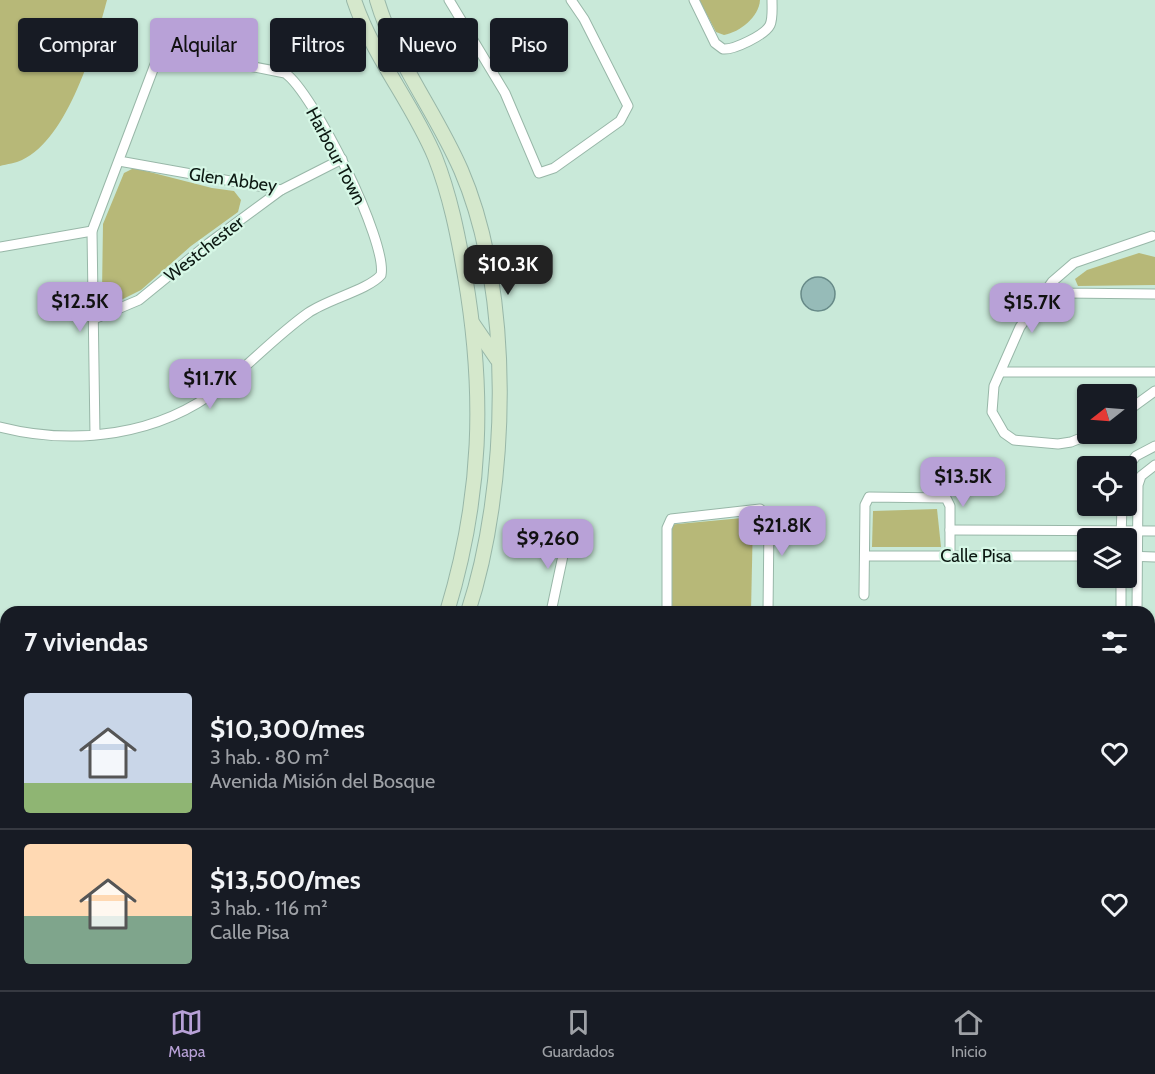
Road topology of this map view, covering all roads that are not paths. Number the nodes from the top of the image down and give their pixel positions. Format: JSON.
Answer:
{"nodes":[{"id":1,"x":354,"y":0,"type":"edge"},
{"id":2,"x":376,"y":0,"type":"edge"},
{"id":3,"x":449,"y":0,"type":"edge"},
{"id":4,"x":571,"y":0,"type":"edge"},
{"id":5,"x":694,"y":0,"type":"edge"},
{"id":6,"x":772,"y":0,"type":"edge"},
{"id":7,"x":342,"y":159,"type":"junction"},
{"id":8,"x":119,"y":161,"type":"junction"},
{"id":9,"x":281,"y":190,"type":"junction"},
{"id":10,"x":92,"y":231,"type":"junction"},
{"id":11,"x":1152,"y":236,"type":"dead end"},
{"id":12,"x":0,"y":247,"type":"edge"},
{"id":13,"x":1048,"y":288,"type":"junction"},
{"id":14,"x":1155,"y":294,"type":"edge"},
{"id":15,"x":94,"y":319,"type":"junction"},
{"id":16,"x":473,"y":324,"type":"junction"},
{"id":17,"x":498,"y":361,"type":"junction"},
{"id":18,"x":1002,"y":372,"type":"junction"},
{"id":19,"x":1155,"y":372,"type":"edge"},
{"id":20,"x":1155,"y":391,"type":"edge"},
{"id":21,"x":1137,"y":403,"type":"edge"},
{"id":22,"x":0,"y":427,"type":"edge"},
{"id":23,"x":95,"y":435,"type":"junction"},
{"id":24,"x":1077,"y":439,"type":"edge"},
{"id":25,"x":1155,"y":446,"type":"edge"},
{"id":26,"x":1136,"y":456,"type":"edge"},
{"id":27,"x":1155,"y":465,"type":"edge"},
{"id":28,"x":950,"y":531,"type":"junction"},
{"id":29,"x":1137,"y":531,"type":"joint"},
{"id":30,"x":1155,"y":531,"type":"edge"},
{"id":31,"x":568,"y":532,"type":"dead end"},
{"id":32,"x":1077,"y":534,"type":"edge"},
{"id":33,"x":865,"y":556,"type":"junction"},
{"id":34,"x":950,"y":556,"type":"junction"},
{"id":35,"x":1077,"y":556,"type":"edge"},
{"id":36,"x":1137,"y":556,"type":"edge"},
{"id":37,"x":1155,"y":557,"type":"edge"},
{"id":38,"x":1121,"y":588,"type":"edge"},
{"id":39,"x":1137,"y":588,"type":"edge"},
{"id":40,"x":864,"y":595,"type":"dead end"},
{"id":41,"x":449,"y":606,"type":"edge"},
{"id":42,"x":470,"y":606,"type":"edge"},
{"id":43,"x":552,"y":606,"type":"edge"},
{"id":44,"x":667,"y":606,"type":"edge"},
{"id":45,"x":768,"y":606,"type":"edge"},
{"id":46,"x":1121,"y":606,"type":"edge"},
{"id":47,"x":1137,"y":606,"type":"edge"}],
"edges":[{"from":1,"to":16,"type":"main road"},
{"from":2,"to":17,"type":"main road"},
{"from":3,"to":4,"type":"street"},
{"from":5,"to":6,"type":"street"},
{"from":7,"to":8,"type":"street","name":"Harbour Town"},
{"from":7,"to":9,"type":"street","name":"Glen Abbey"},
{"from":7,"to":23,"type":"street","name":"Harbour Town"},
{"from":8,"to":9,"type":"street","name":"Glen Abbey"},
{"from":8,"to":10,"type":"street","name":"Harbour Town"},
{"from":9,"to":15,"type":"street","name":"Westchester"},
{"from":10,"to":12,"type":"street"},
{"from":10,"to":15,"type":"street"},
{"from":11,"to":13,"type":"street"},
{"from":13,"to":14,"type":"street"},
{"from":13,"to":18,"type":"street"},
{"from":15,"to":23,"type":"street"},
{"from":16,"to":17,"type":"main road"},
{"from":16,"to":41,"type":"main road"},
{"from":17,"to":42,"type":"main road"},
{"from":18,"to":19,"type":"street"},
{"from":18,"to":24,"type":"street"},
{"from":20,"to":21,"type":"street"},
{"from":22,"to":23,"type":"street","name":"Harbour Town"},
{"from":25,"to":26,"type":"street"},
{"from":27,"to":29,"type":"street"},
{"from":28,"to":32,"type":"street","name":"Calle Pisa"},
{"from":28,"to":33,"type":"street"},
{"from":28,"to":34,"type":"street"},
{"from":29,"to":30,"type":"street","name":"Calle Pisa"},
{"from":31,"to":43,"type":"street"},
{"from":33,"to":34,"type":"street","name":"Calle Pisa"},
{"from":33,"to":40,"type":"street"},
{"from":34,"to":35,"type":"street","name":"Calle Pisa"},
{"from":36,"to":37,"type":"street"},
{"from":38,"to":46,"type":"street"},
{"from":39,"to":47,"type":"street"},
{"from":44,"to":45,"type":"street"}]}
